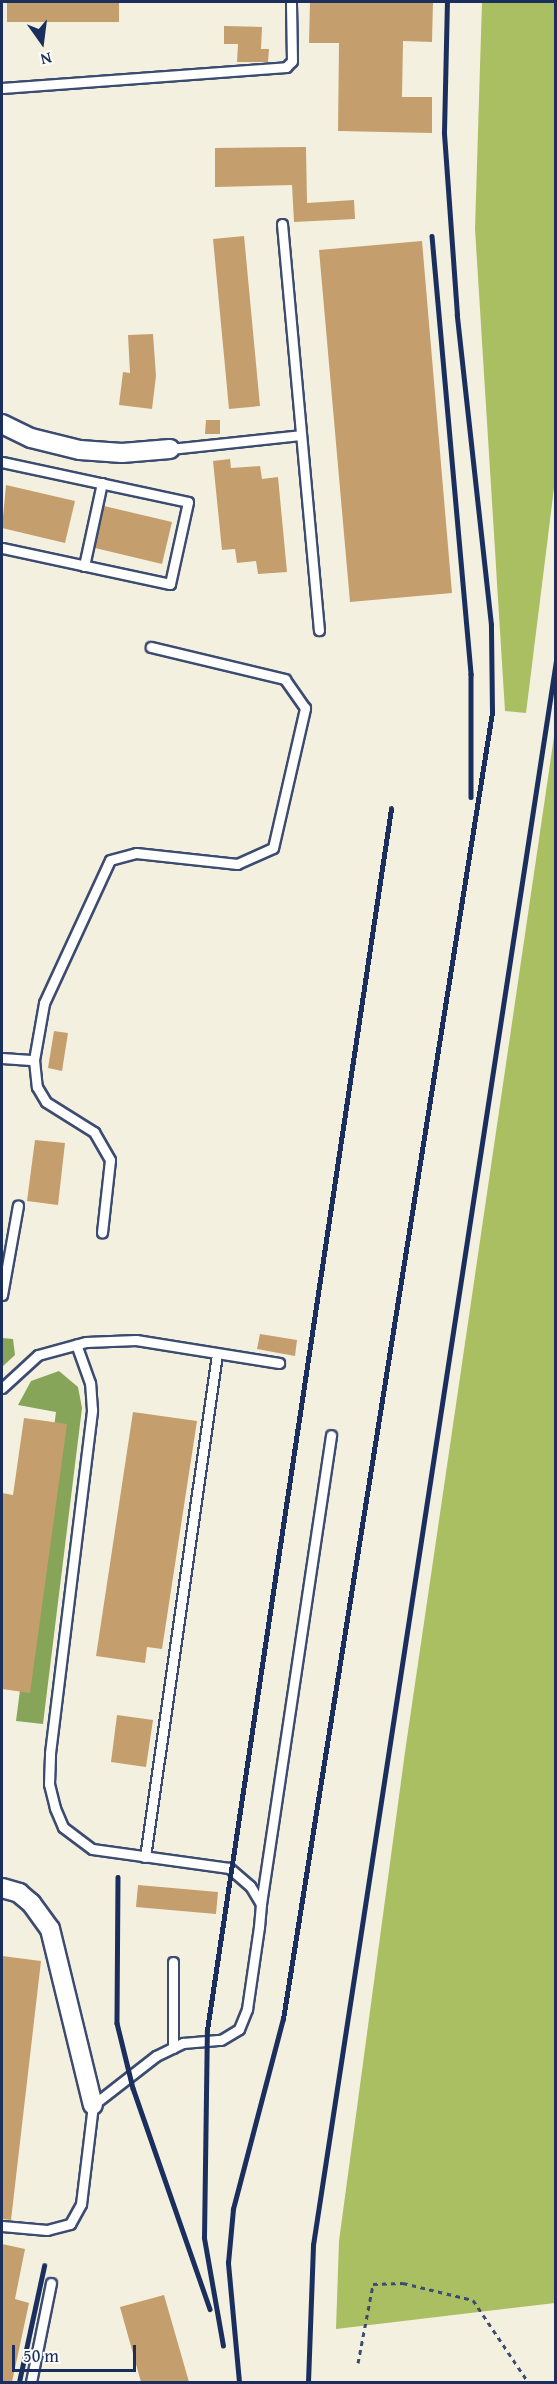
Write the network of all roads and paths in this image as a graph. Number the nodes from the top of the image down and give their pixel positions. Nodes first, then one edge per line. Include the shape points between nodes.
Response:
1 (291, 2) edge
2 (2, 88) edge
3 (282, 224) dead end
4 (2, 424) edge
5 (300, 435) junction
6 (170, 449) joint
7 (2, 462) edge
8 (102, 483) junction
9 (2, 548) edge
10 (84, 566) junction
11 (319, 630) dead end
12 (151, 647) dead end
13 (2, 1058) edge
14 (34, 1060) junction
15 (18, 1205) dead end
16 (102, 1233) dead end
17 (5, 1257) edge
18 (2, 1295) edge
19 (76, 1344) junction
20 (217, 1354) junction
21 (279, 1363) dead end
22 (2, 1388) edge
23 (331, 1435) dead end
24 (146, 1857) junction
25 (2, 1888) edge
26 (261, 1904) junction
27 (173, 1962) dead end
28 (173, 2048) junction
29 (93, 2105) junction
30 (2, 2226) edge
31 (51, 2283) dead end
32 (358, 2363) dead end
33 (31, 2382) edge
34 (528, 2382) edge

1 - 2 lane via 292,61 286,67
3 - 5 lane
4 - 6 street via 31,438 80,450 122,453
5 - 6 lane
5 - 11 lane
7 - 8 lane
8 - 10 lane
8 - 10 lane via 188,502 170,584
9 - 10 lane
12 - 14 lane via 285,679 305,708 273,848 237,864 136,853 110,860 44,1003
13 - 14 lane
14 - 16 lane via 37,1087 46,1102 94,1132 110,1160
15 - 17 lane
17 - 18 lane
19 - 20 lane via 136,1340
19 - 22 lane via 38,1355
19 - 24 lane via 90,1383 92,1410 49,1784 63,1827 74,1839 92,1849
20 - 21 lane
20 - 24 lane
23 - 26 lane
24 - 26 lane via 229,1868 250,1886
25 - 29 street via 19,1893 50,1929
26 - 28 lane via 247,2009 238,2029 221,2040 183,2043
27 - 28 lane
28 - 29 lane via 156,2056
29 - 30 lane via 81,2204 70,2224 47,2230
31 - 33 lane
32 - 34 path via 373,2284 403,2283 473,2300

